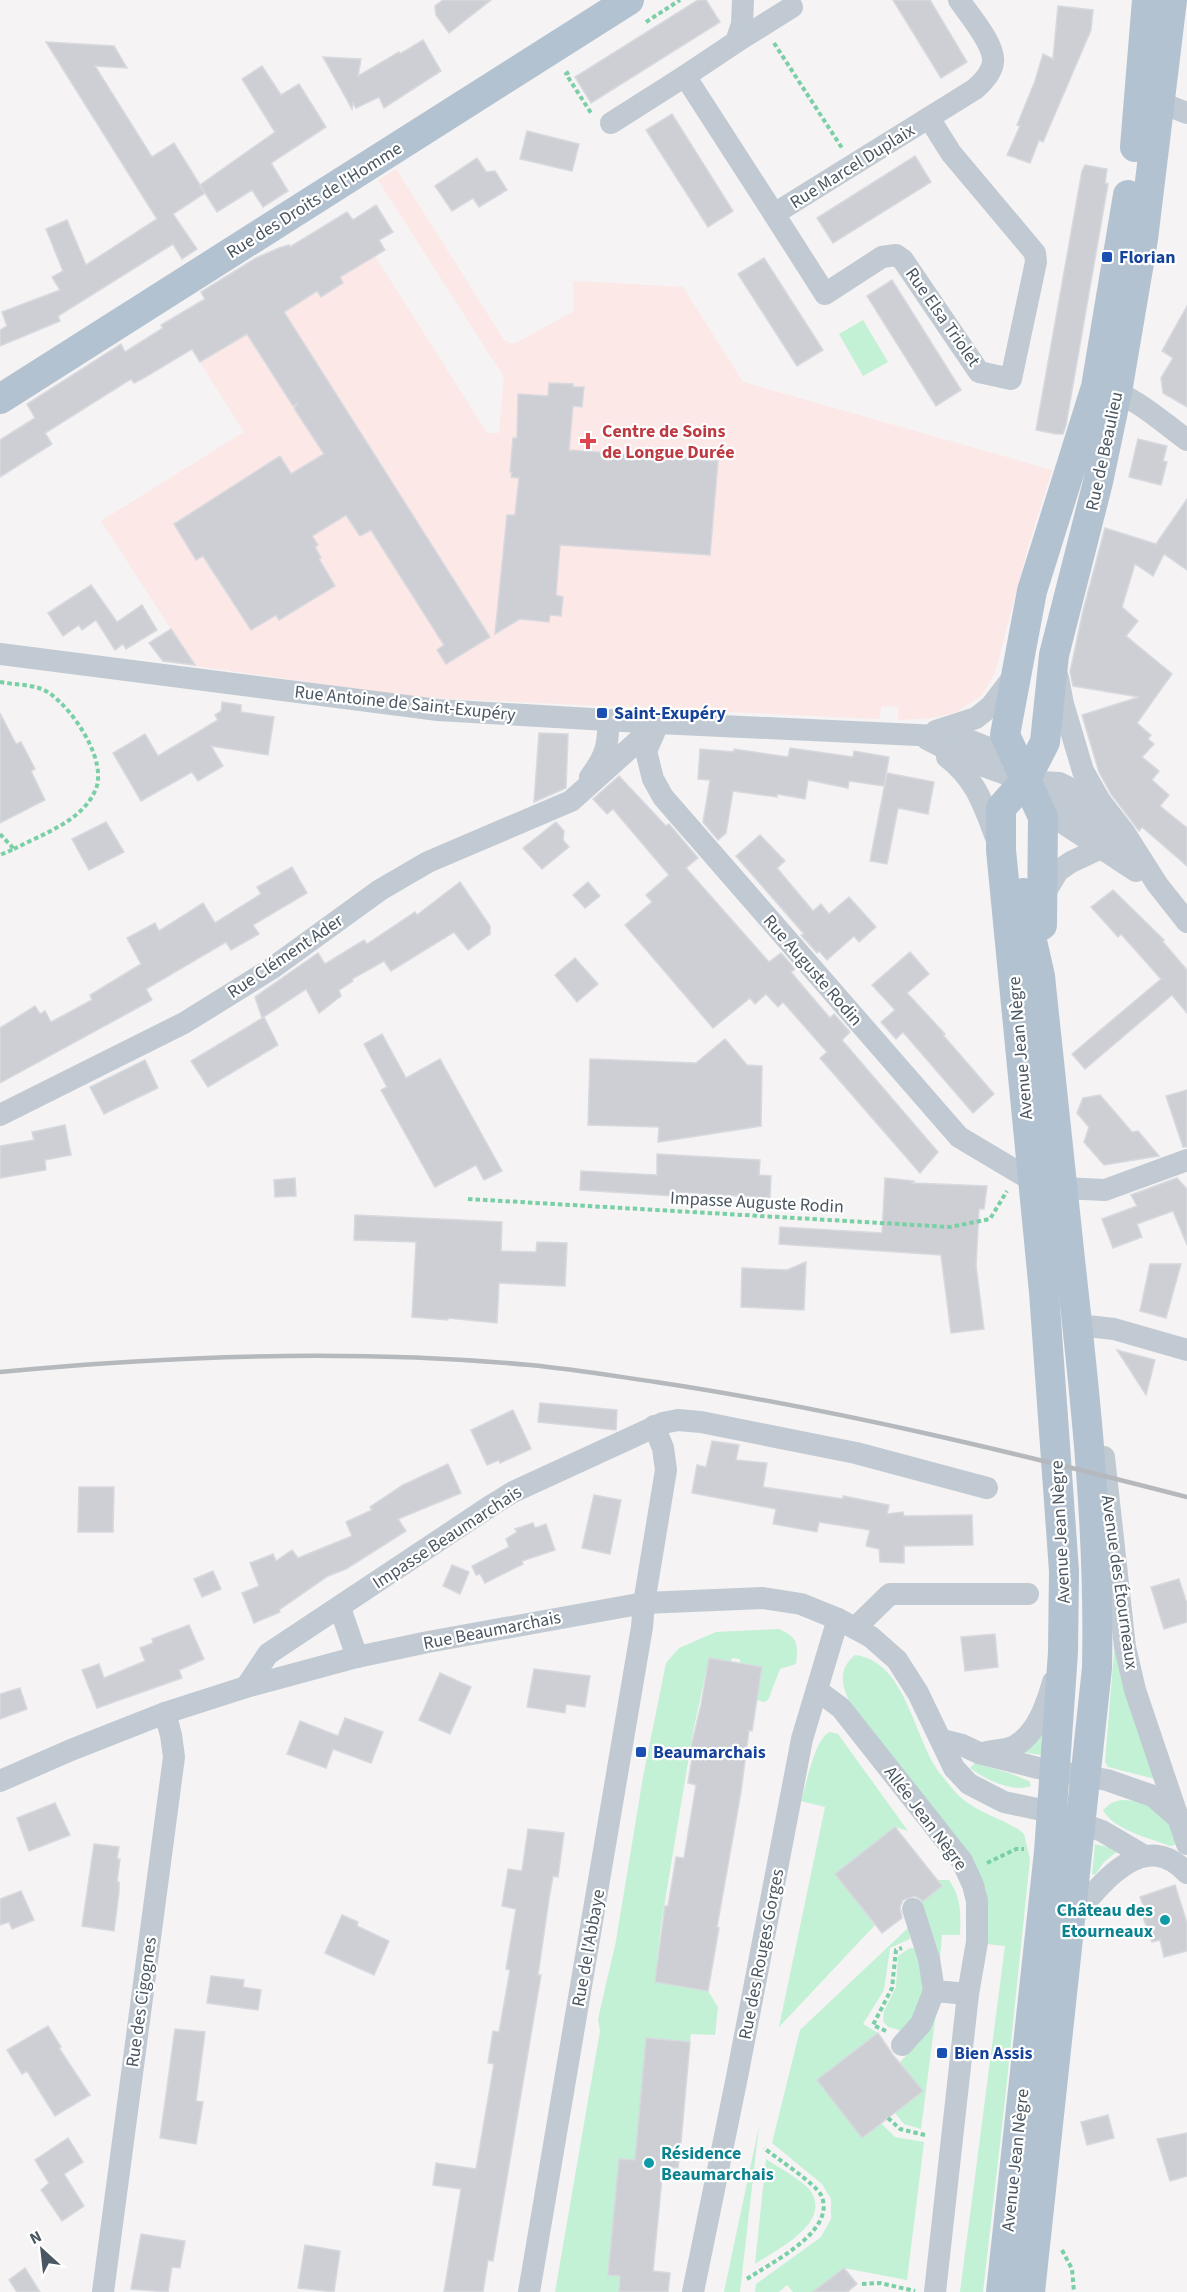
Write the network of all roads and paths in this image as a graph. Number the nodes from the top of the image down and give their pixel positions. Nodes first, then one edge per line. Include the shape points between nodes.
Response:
1 (680, 0) edge
2 (743, 0) edge
3 (751, 0) edge
4 (959, 0) edge
5 (1146, 0) edge
6 (1172, 0) edge
7 (797, 3) edge
8 (635, 12) edge
9 (763, 25) junction
10 (736, 42) junction
11 (576, 68) dead end
12 (686, 76) junction
13 (1162, 104) edge
14 (929, 118) junction
15 (611, 123) joint
16 (853, 164) junction
17 (774, 214) junction
18 (1101, 394) junction
19 (0, 399) edge
20 (1187, 440) edge
21 (0, 654) edge
22 (1054, 655) junction
23 (1018, 671) junction
24 (0, 682) edge
25 (608, 720) junction
26 (658, 723) junction
27 (920, 736) junction
28 (1025, 781) junction
29 (571, 801) junction
30 (1124, 832) junction
31 (0, 834) edge
32 (1101, 848) junction
33 (14, 849) junction
34 (1001, 850) junction
35 (0, 855) edge
36 (1142, 861) junction
37 (1157, 884) junction
38 (1043, 896) junction
39 (1187, 922) edge
40 (1040, 976) junction
41 (0, 1115) edge
42 (1187, 1160) edge
43 (1026, 1177) junction
44 (1062, 1188) junction
45 (468, 1199) dead end
46 (1077, 1325) junction
47 (1187, 1350) edge
48 (1084, 1387) junction
49 (654, 1426) junction
50 (987, 1488) dead end
51 (1028, 1594) dead end
52 (644, 1603) junction
53 (340, 1608) junction
54 (846, 1624) junction
55 (1063, 1652) junction
56 (357, 1657) junction
57 (246, 1687) junction
58 (817, 1690) junction
59 (165, 1713) junction
60 (942, 1740) junction
61 (979, 1753) junction
62 (1055, 1770) junction
63 (1084, 1776) junction
64 (0, 1781) edge
65 (1051, 1812) junction
66 (1179, 1819) junction
67 (1081, 1823) junction
68 (1187, 1844) edge
69 (1028, 1849) dead end
70 (1143, 1855) junction
71 (981, 1866) dead end
72 (1187, 1873) edge
73 (913, 1909) dead end
74 (1070, 1921) junction
75 (922, 1940) junction
76 (934, 1991) junction
77 (968, 1994) junction
78 (905, 2042) joint
79 (888, 2118) dead end
80 (925, 2135) dead end
81 (764, 2148) dead end
82 (1057, 2241) dead end
83 (747, 2278) dead end
84 (862, 2284) dead end
85 (103, 2292) edge
86 (529, 2292) edge
87 (693, 2292) edge
88 (921, 2292) edge
89 (935, 2292) edge
90 (1001, 2292) edge
91 (1030, 2292) edge
92 (1074, 2292) edge

1 - 8 path
2 - 10 street
3 - 7 street via 776,9
4 - 14 street, Rue Marcel Duplaix via 991,47 993,62 987,78 975,89
5 - 13 main road, Rue de Beaulieu
6 - 13 main road, Rue de Beaulieu
7 - 9 street
8 - 19 main road, Rue des Droits de l'Homme
9 - 10 street
9 - 16 path
10 - 12 street
11 - 15 path via 566,74 601,129
12 - 15 street
12 - 17 street, Rue Marcel Duplaix
13 - 18 main road, Rue de Beaulieu via 1143,239
14 - 16 street, Rue Marcel Duplaix
14 - 17 street, Rue Elsa Triolet via 951,153 1035,253 1011,379 979,372 896,255 882,257 825,294
16 - 17 street, Rue Marcel Duplaix
18 - 20 street
18 - 22 main road, Rue de Beaulieu via 1098,482
18 - 23 main road, Rue de Beaulieu via 1032,591
18 - 28 main road via 1033,687
21 - 25 street, Rue Antoine de Saint-Exupéry via 438,710
22 - 28 main road, Rue de Beaulieu via 1046,742
22 - 30 street via 1063,704 1083,771
23 - 27 street, Rue de Beaulieu via 991,706 976,718
23 - 28 main road, Rue de Beaulieu via 1005,735
24 - 33 path via 50,693 73,714 98,764 96,790 79,812
25 - 26 street, Rue Antoine de Saint-Exupéry
25 - 29 street, Rue Clément Ader via 604,758
26 - 27 street, Rue Antoine de Saint-Exupéry
26 - 29 street, Rue Clément Ader
26 - 43 street, Rue Auguste Rodin via 646,751 663,798 959,1137
27 - 28 street, Rue Antoine de Saint-Exupéry via 961,737 986,747
27 - 34 street via 964,770 978,793
28 - 30 street via 1059,783 1076,791
28 - 32 street via 1060,821
28 - 34 main road, Avenue Jean Nègre via 1001,808
28 - 36 street via 1098,823
28 - 38 main road, Avenue Jean Nègre via 1042,816
28 - 40 main road, Avenue Jean Nègre via 1016,821 1027,919
29 - 41 street, Rue Clément Ader via 428,862 380,890 271,969 184,1023
30 - 36 street
31 - 33 path
32 - 37 street
32 - 38 street via 1058,872
33 - 35 path
34 - 43 main road, Avenue Jean Nègre
36 - 37 street
37 - 39 street
38 - 40 main road, Avenue Jean Nègre
40 - 44 main road, Avenue Jean Nègre
42 - 44 street via 1105,1190
43 - 45 path, Impasse Auguste Rodin via 990,1219 950,1227
43 - 55 main road, Avenue Jean Nègre via 1060,1495
44 - 46 main road, Avenue Jean Nègre
46 - 47 street via 1114,1329
46 - 48 main road, Avenue Jean Nègre
48 - 63 main road, Avenue Jean Nègre via 1098,1599 1097,1668
48 - 66 street, Avenue des Étourneaux via 1102,1445 1125,1647 1135,1690
49 - 50 street, Impasse Beaumarchais via 678,1420 700,1422 856,1453
49 - 52 street via 666,1470
49 - 53 street, Impasse Beaumarchais via 513,1492
51 - 54 street via 890,1594
52 - 54 street, Rue Beaumarchais via 763,1598 801,1604
52 - 56 street, Rue Beaumarchais
52 - 86 street, Rue de l'Abbaye
53 - 56 street
53 - 57 street, Impasse Beaumarchais via 268,1654
54 - 58 street, Rue des Rouges Gorges
54 - 60 street, Rue Beaumarchais via 871,1637 897,1660
55 - 61 street via 1044,1710 1028,1735 1013,1747
55 - 62 main road, Avenue Jean Nègre
56 - 57 street, Rue Beaumarchais
57 - 59 street, Rue Beaumarchais
58 - 77 street, Allée Jean Nègre via 841,1708 962,1861 977,1901 977,1942
58 - 87 street, Rue des Rouges Gorges via 802,1739
59 - 64 street, Rue Beaumarchais
59 - 85 street, Rue des Cigognes via 174,1757
60 - 61 street
60 - 65 street, Rue Beaumarchais via 954,1768 969,1784 1004,1802
61 - 62 street
62 - 63 street
62 - 65 main road, Avenue Jean Nègre
63 - 66 street via 1153,1796
63 - 67 main road, Avenue Jean Nègre
65 - 67 street, Rue Beaumarchais
65 - 90 main road, Avenue Jean Nègre
66 - 68 street, Avenue des Étourneaux
67 - 70 street, Rue Beaumarchais
67 - 74 main road, Avenue Jean Nègre
69 - 71 path via 1016,1849
70 - 72 street, Rue Beaumarchais via 1165,1858
70 - 74 street via 1115,1871
73 - 75 street
74 - 91 main road, Avenue Jean Nègre
75 - 76 street
75 - 78 path via 896,1950 892,1988 873,2025
76 - 77 street
76 - 78 street via 921,2024
77 - 89 street, Allée Jean Nègre
79 - 80 path via 900,2129
81 - 83 path via 812,2185 821,2196 823,2209 821,2221 810,2236
82 - 92 path via 1072,2269
84 - 88 path via 880,2283

